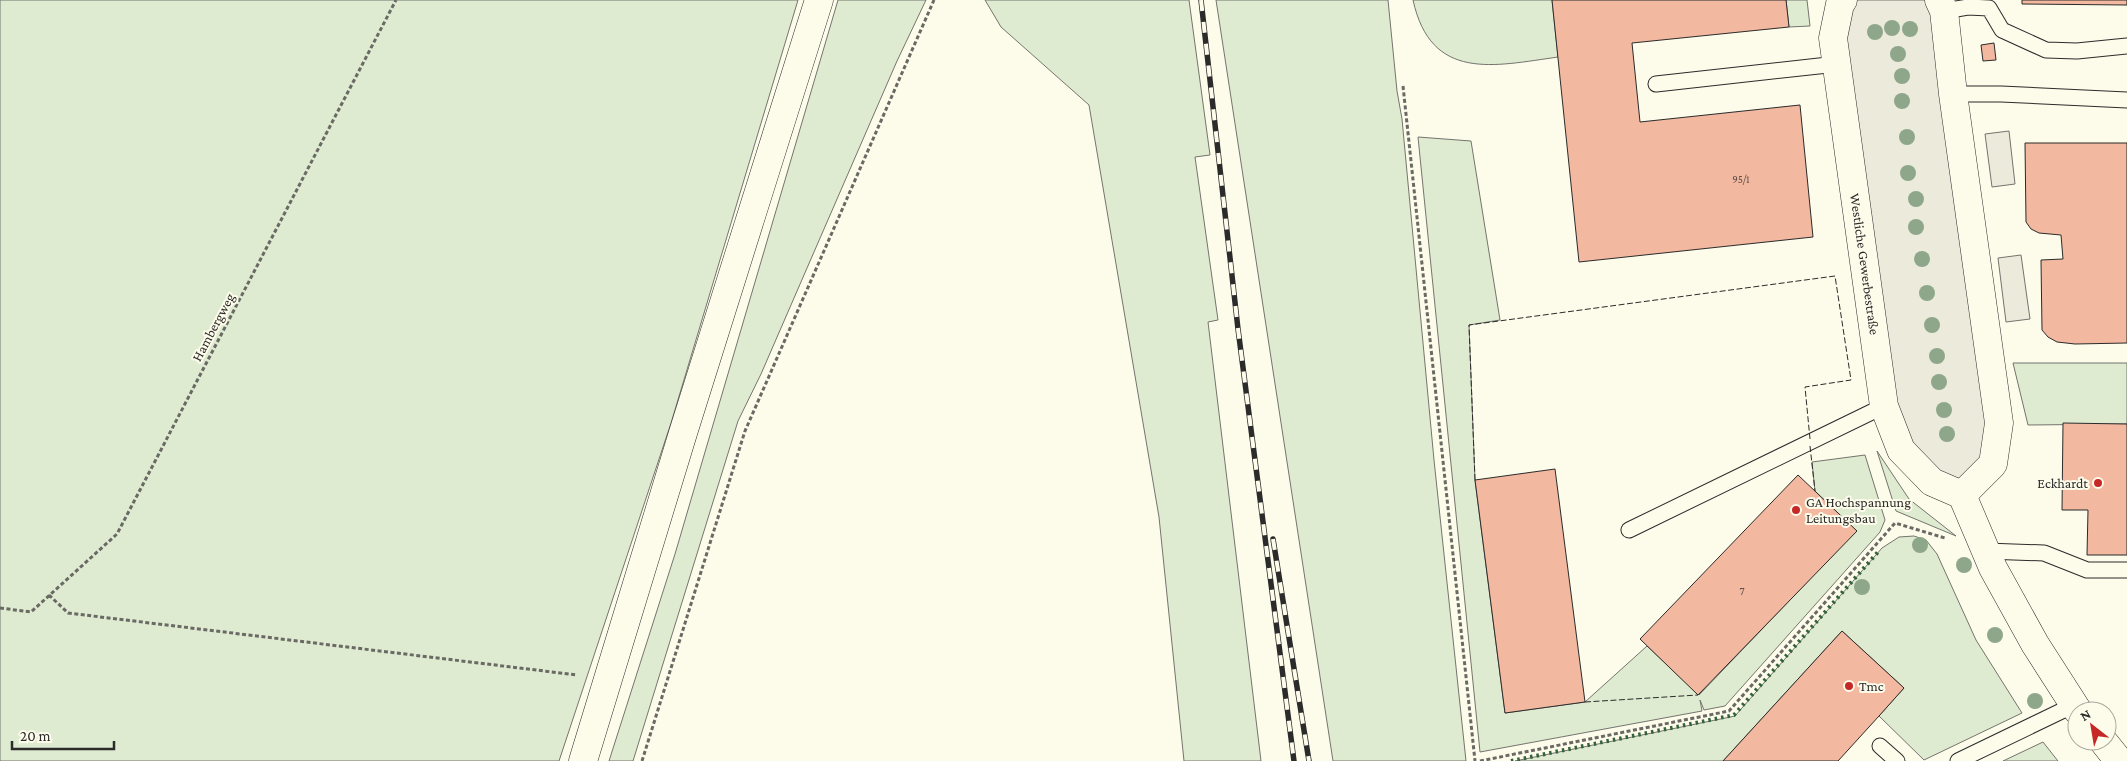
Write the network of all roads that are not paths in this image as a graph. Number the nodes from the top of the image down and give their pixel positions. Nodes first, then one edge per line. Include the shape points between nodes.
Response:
1 (819, 0) edge
2 (1843, 0) edge
3 (1942, 6) edge
4 (2127, 46) edge
5 (1837, 64) junction
6 (1656, 84) dead end
7 (1953, 94) junction
8 (2127, 100) edge
9 (1884, 406) junction
10 (1962, 495) junction
11 (1629, 530) dead end
12 (1986, 552) junction
13 (2127, 570) edge
14 (2072, 701) edge
15 (2067, 712) edge
16 (1880, 746) dead end
17 (2111, 751) edge
18 (583, 761) edge
19 (1897, 761) edge
20 (1958, 761) edge
21 (2119, 761) edge

1 - 18 street
2 - 5 street, Westliche Gewerbestraße via 1833,38
3 - 4 lane via 1989,8 2002,30 2046,50 2077,51
3 - 7 street
5 - 6 lane
5 - 9 street, Westliche Gewerbestraße
7 - 8 lane
7 - 10 street via 1999,423 1993,464
9 - 10 street, Westliche Gewerbestraße via 1901,450 1932,482
9 - 11 lane
10 - 12 street
12 - 13 lane via 2044,553 2088,570
12 - 14 street via 2035,644
15 - 20 lane
16 - 19 lane
17 - 21 street

